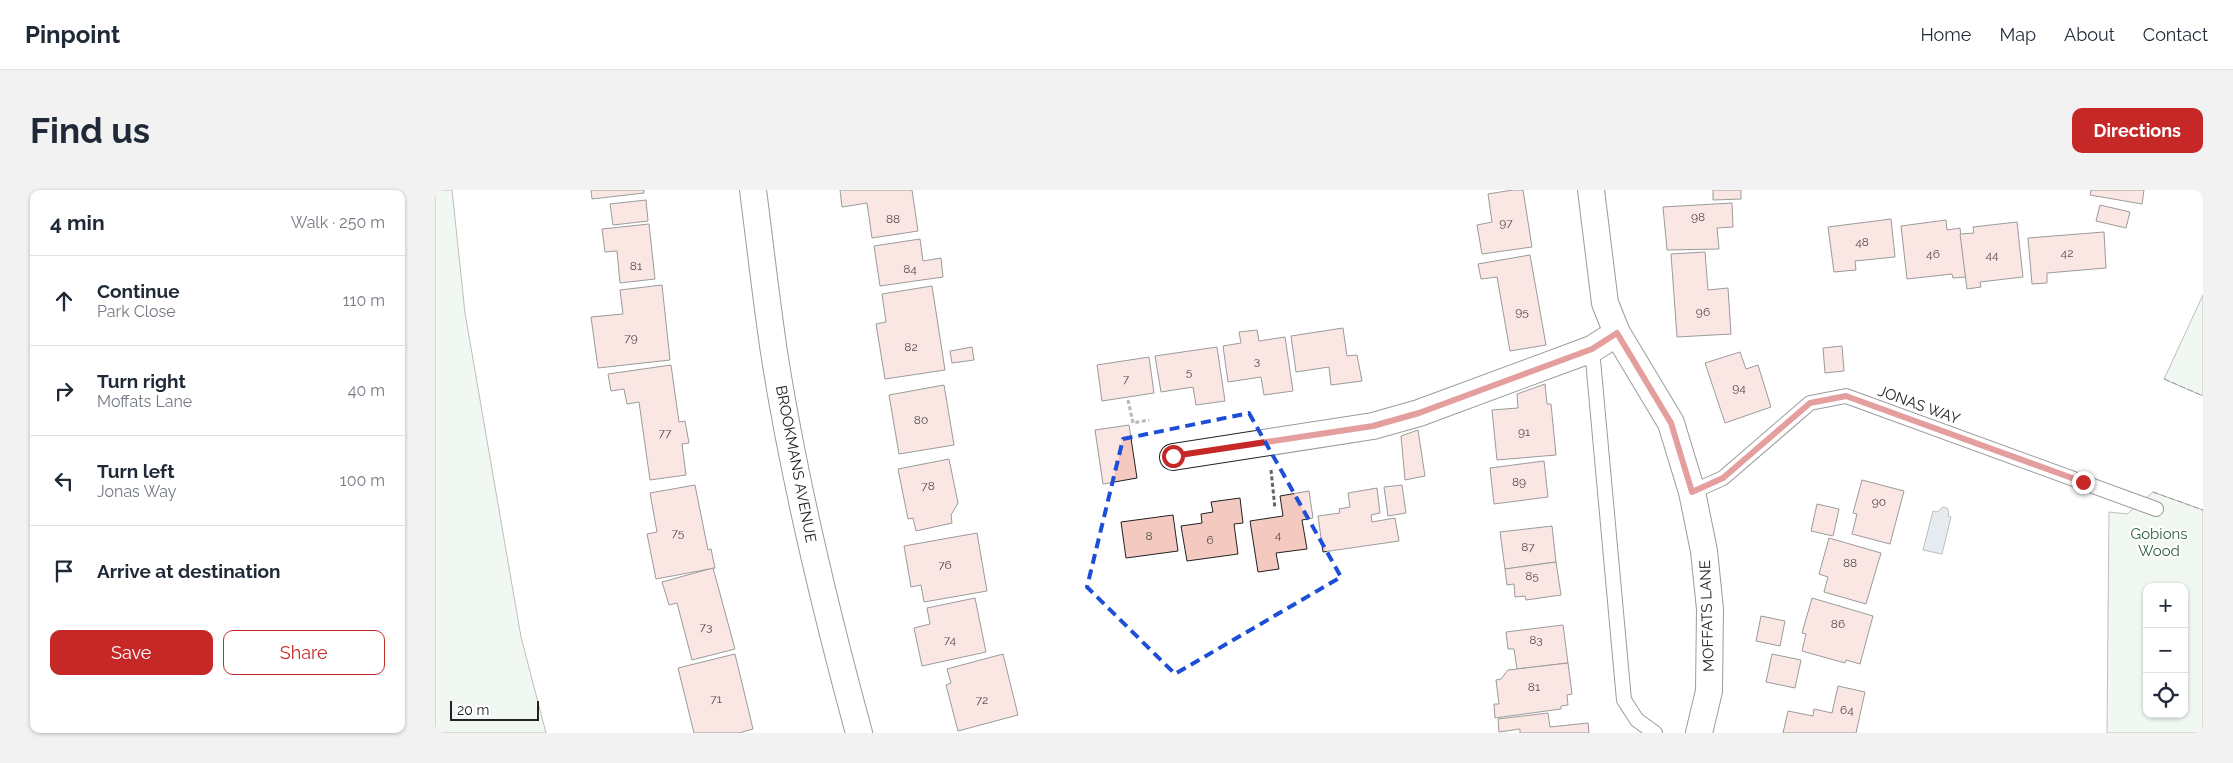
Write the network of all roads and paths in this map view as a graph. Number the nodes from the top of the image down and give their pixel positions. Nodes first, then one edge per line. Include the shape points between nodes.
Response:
1 (753, 190) edge
2 (1591, 190) edge
3 (1617, 333) junction
4 (1592, 349) junction
5 (1128, 400) dead end
6 (1149, 420) dead end
7 (1173, 456) dead end
8 (1270, 464) dead end
9 (1692, 492) junction
10 (1275, 509) dead end
11 (2156, 509) dead end
12 (859, 733) edge
13 (1655, 733) edge
14 (1699, 733) edge

1 - 12 street, BROOKMANS AVENUE via 774,352 803,506
2 - 3 street, MOFFATS LANE via 1605,304
3 - 4 street
3 - 9 street, MOFFATS LANE via 1671,423
4 - 7 street via 1419,413 1373,426
4 - 13 lane via 1624,700 1637,720
5 - 6 path via 1133,423
8 - 10 path
9 - 11 lane, JONAS WAY via 1723,478 1810,403 1846,396
9 - 14 street, MOFFATS LANE via 1704,551 1710,609 1709,691

